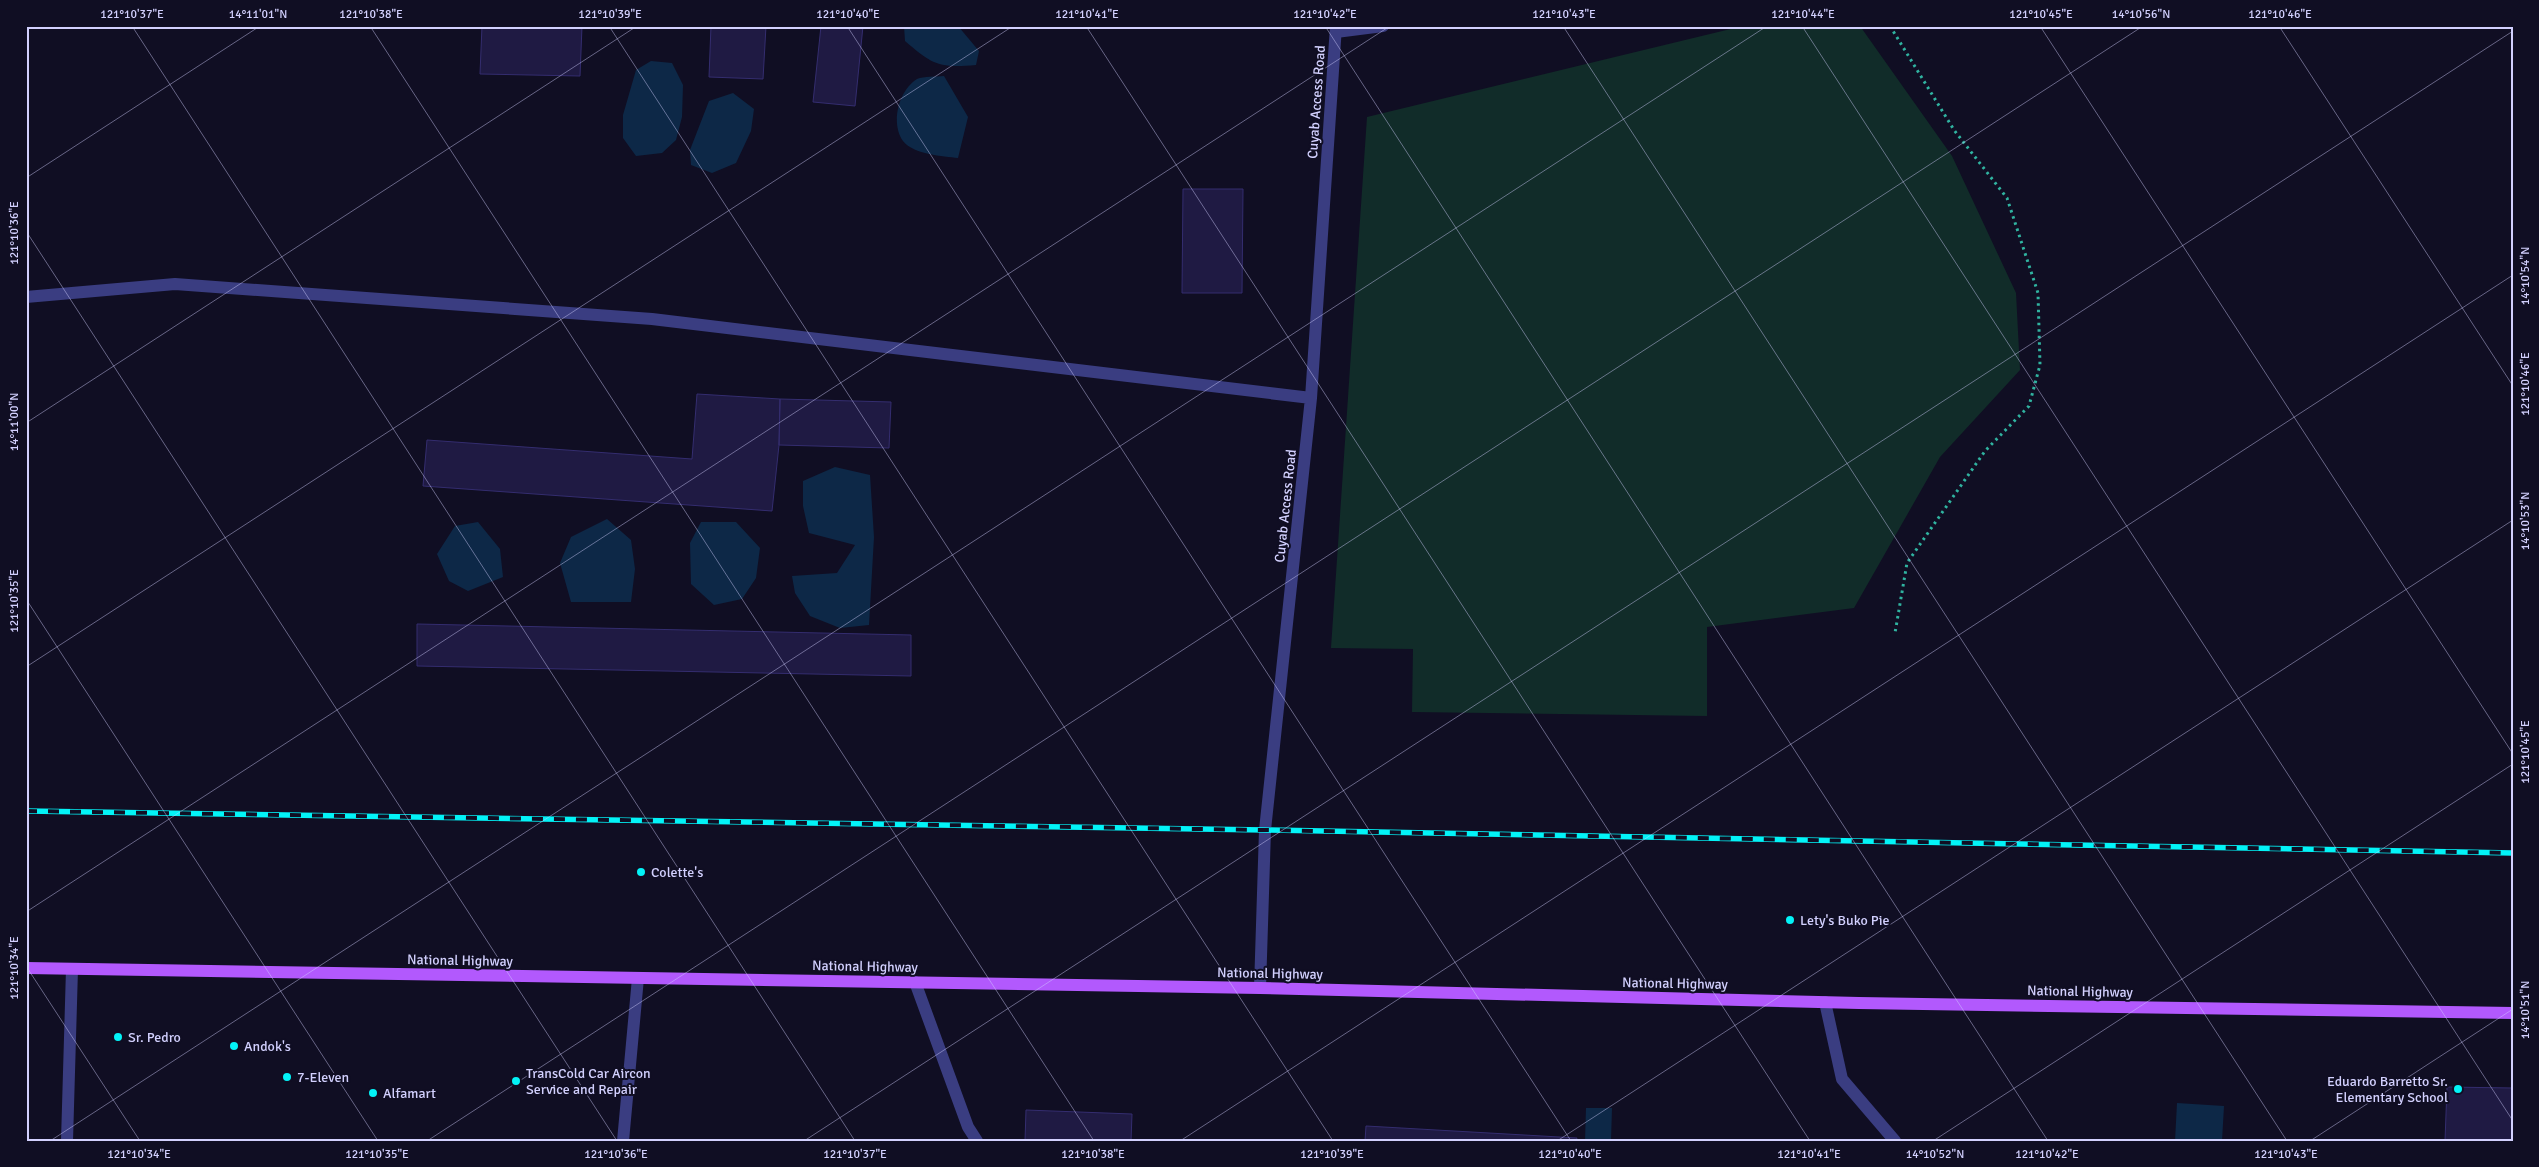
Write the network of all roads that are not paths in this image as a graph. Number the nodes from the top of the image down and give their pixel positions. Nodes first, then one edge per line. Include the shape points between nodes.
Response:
1 (1383, 26) edge
2 (1336, 29) edge
3 (26, 297) edge
4 (1311, 398) junction
5 (26, 968) edge
6 (72, 969) junction
7 (638, 978) junction
8 (915, 982) junction
9 (1260, 988) junction
10 (1825, 1002) junction
11 (2513, 1012) edge
12 (67, 1141) edge
13 (622, 1141) edge
14 (976, 1141) edge
15 (1895, 1141) edge

1 - 2 street
2 - 4 street, Cuyab Access Road
3 - 4 street via 175,284 652,319
4 - 9 street, Cuyab Access Road via 1265,830
5 - 6 main road, National Highway
6 - 7 main road, National Highway
6 - 12 street
7 - 8 main road, National Highway
7 - 13 street
8 - 9 main road, National Highway
8 - 14 street
9 - 10 main road, National Highway
10 - 11 main road, National Highway
10 - 15 street via 1842,1079

